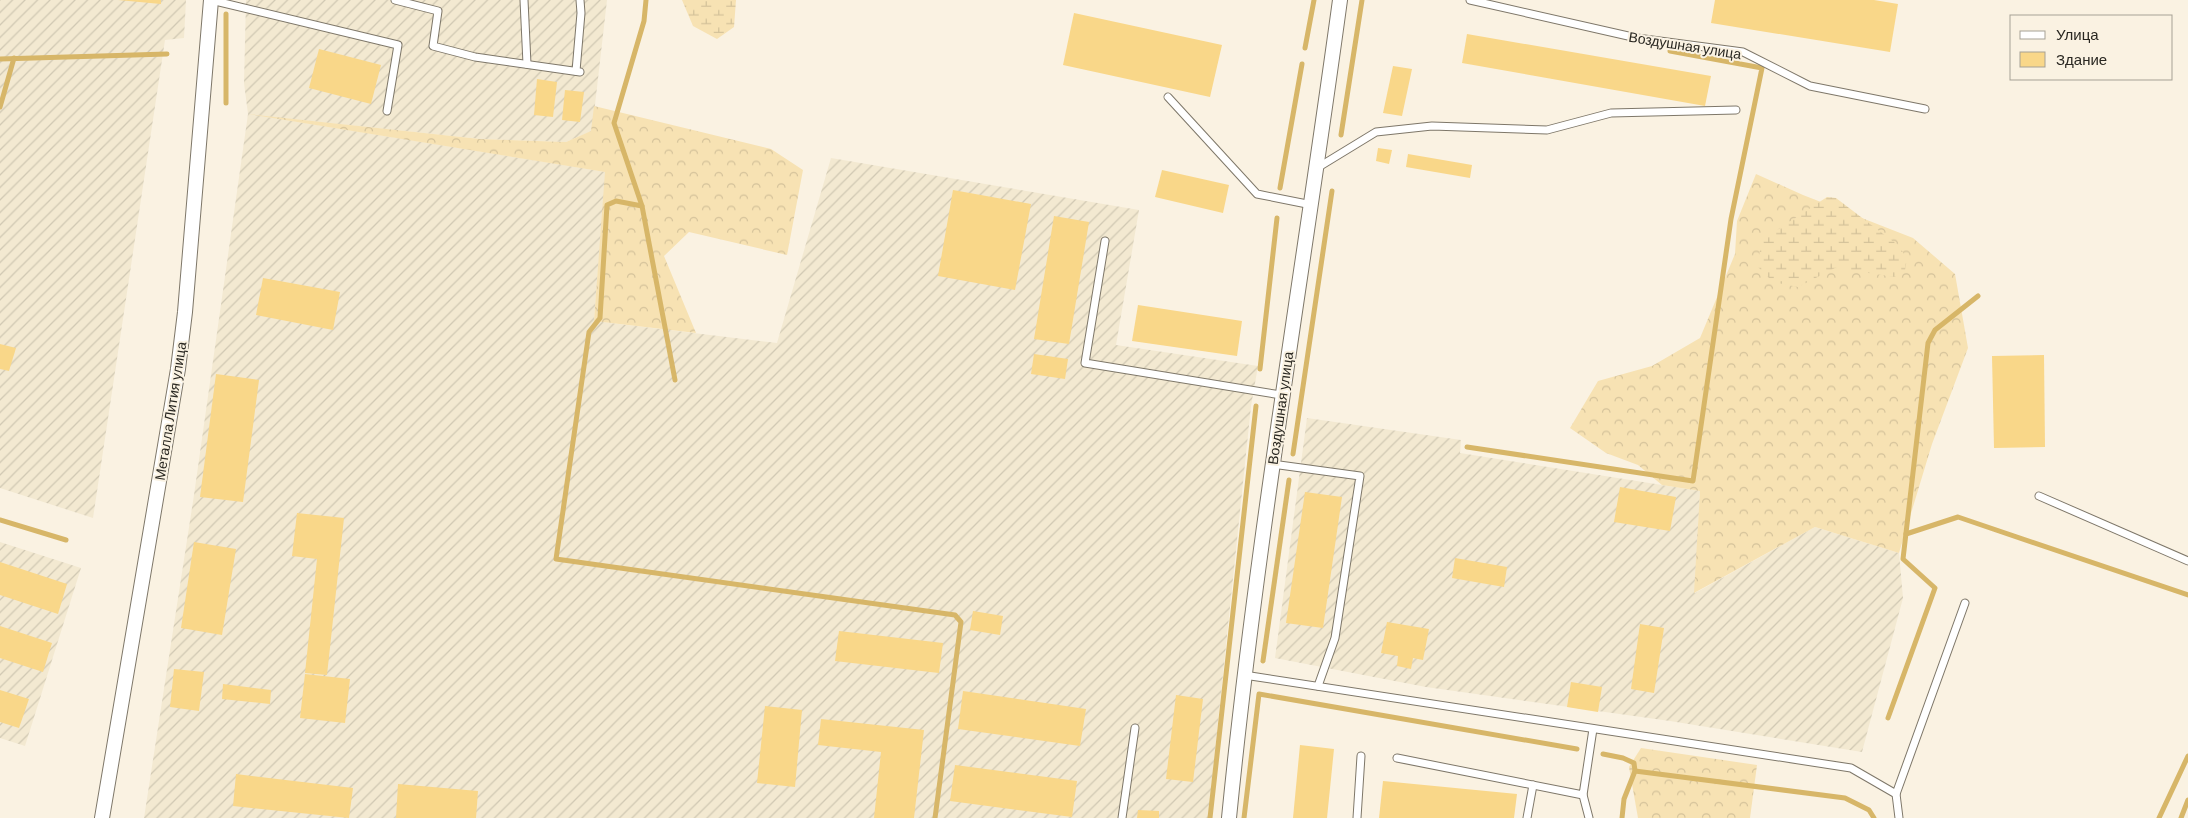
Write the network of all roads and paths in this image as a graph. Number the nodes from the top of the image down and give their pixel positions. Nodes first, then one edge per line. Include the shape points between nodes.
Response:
1 (211, 0) edge
2 (395, 0) edge
3 (524, 0) edge
4 (580, 0) edge
5 (1340, 0) edge
6 (1470, 0) edge
7 (412, 2) edge
8 (527, 64) junction
9 (1168, 97) dead end
10 (1925, 109) dead end
11 (1736, 110) dead end
12 (387, 111) dead end
13 (1317, 168) junction
14 (1312, 205) junction
15 (1105, 241) dead end
16 (1281, 395) junction
17 (1272, 464) junction
18 (2039, 496) dead end
19 (2188, 561) edge
20 (1965, 603) dead end
21 (1243, 675) junction
22 (1318, 686) junction
23 (1135, 728) dead end
24 (1593, 729) junction
25 (1361, 756) dead end
26 (1397, 758) dead end
27 (1533, 785) junction
28 (1896, 794) junction
29 (1583, 796) junction
30 (102, 818) edge
31 (1122, 818) edge
32 (1229, 818) edge
33 (1357, 818) edge
34 (1527, 818) edge
35 (1589, 818) edge
36 (1899, 818) edge

1 - 12 lane via 398,44
1 - 30 street, Металла Лития улица via 179,360
2 - 7 lane
3 - 8 lane
4 - 8 lane via 578,71
5 - 13 street, Воздушная улица
6 - 10 lane, Воздушная улица via 1637,38 1743,52 1810,86
7 - 8 lane via 438,11 433,46 475,57
9 - 14 lane via 1257,194
11 - 13 lane via 1611,112 1547,130 1432,126 1376,132
13 - 14 street, Воздушная улица
14 - 16 street, Воздушная улица
15 - 16 lane via 1085,363
16 - 17 street, Воздушная улица
17 - 21 street, Воздушная улица
17 - 22 lane via 1360,476 1335,638
18 - 19 lane
20 - 28 lane
21 - 22 lane
21 - 32 street, Воздушная улица
22 - 24 lane
23 - 31 lane
24 - 28 lane via 1851,768
24 - 29 lane
25 - 33 lane
26 - 27 lane
27 - 29 lane
27 - 34 lane
28 - 36 lane
29 - 35 lane

